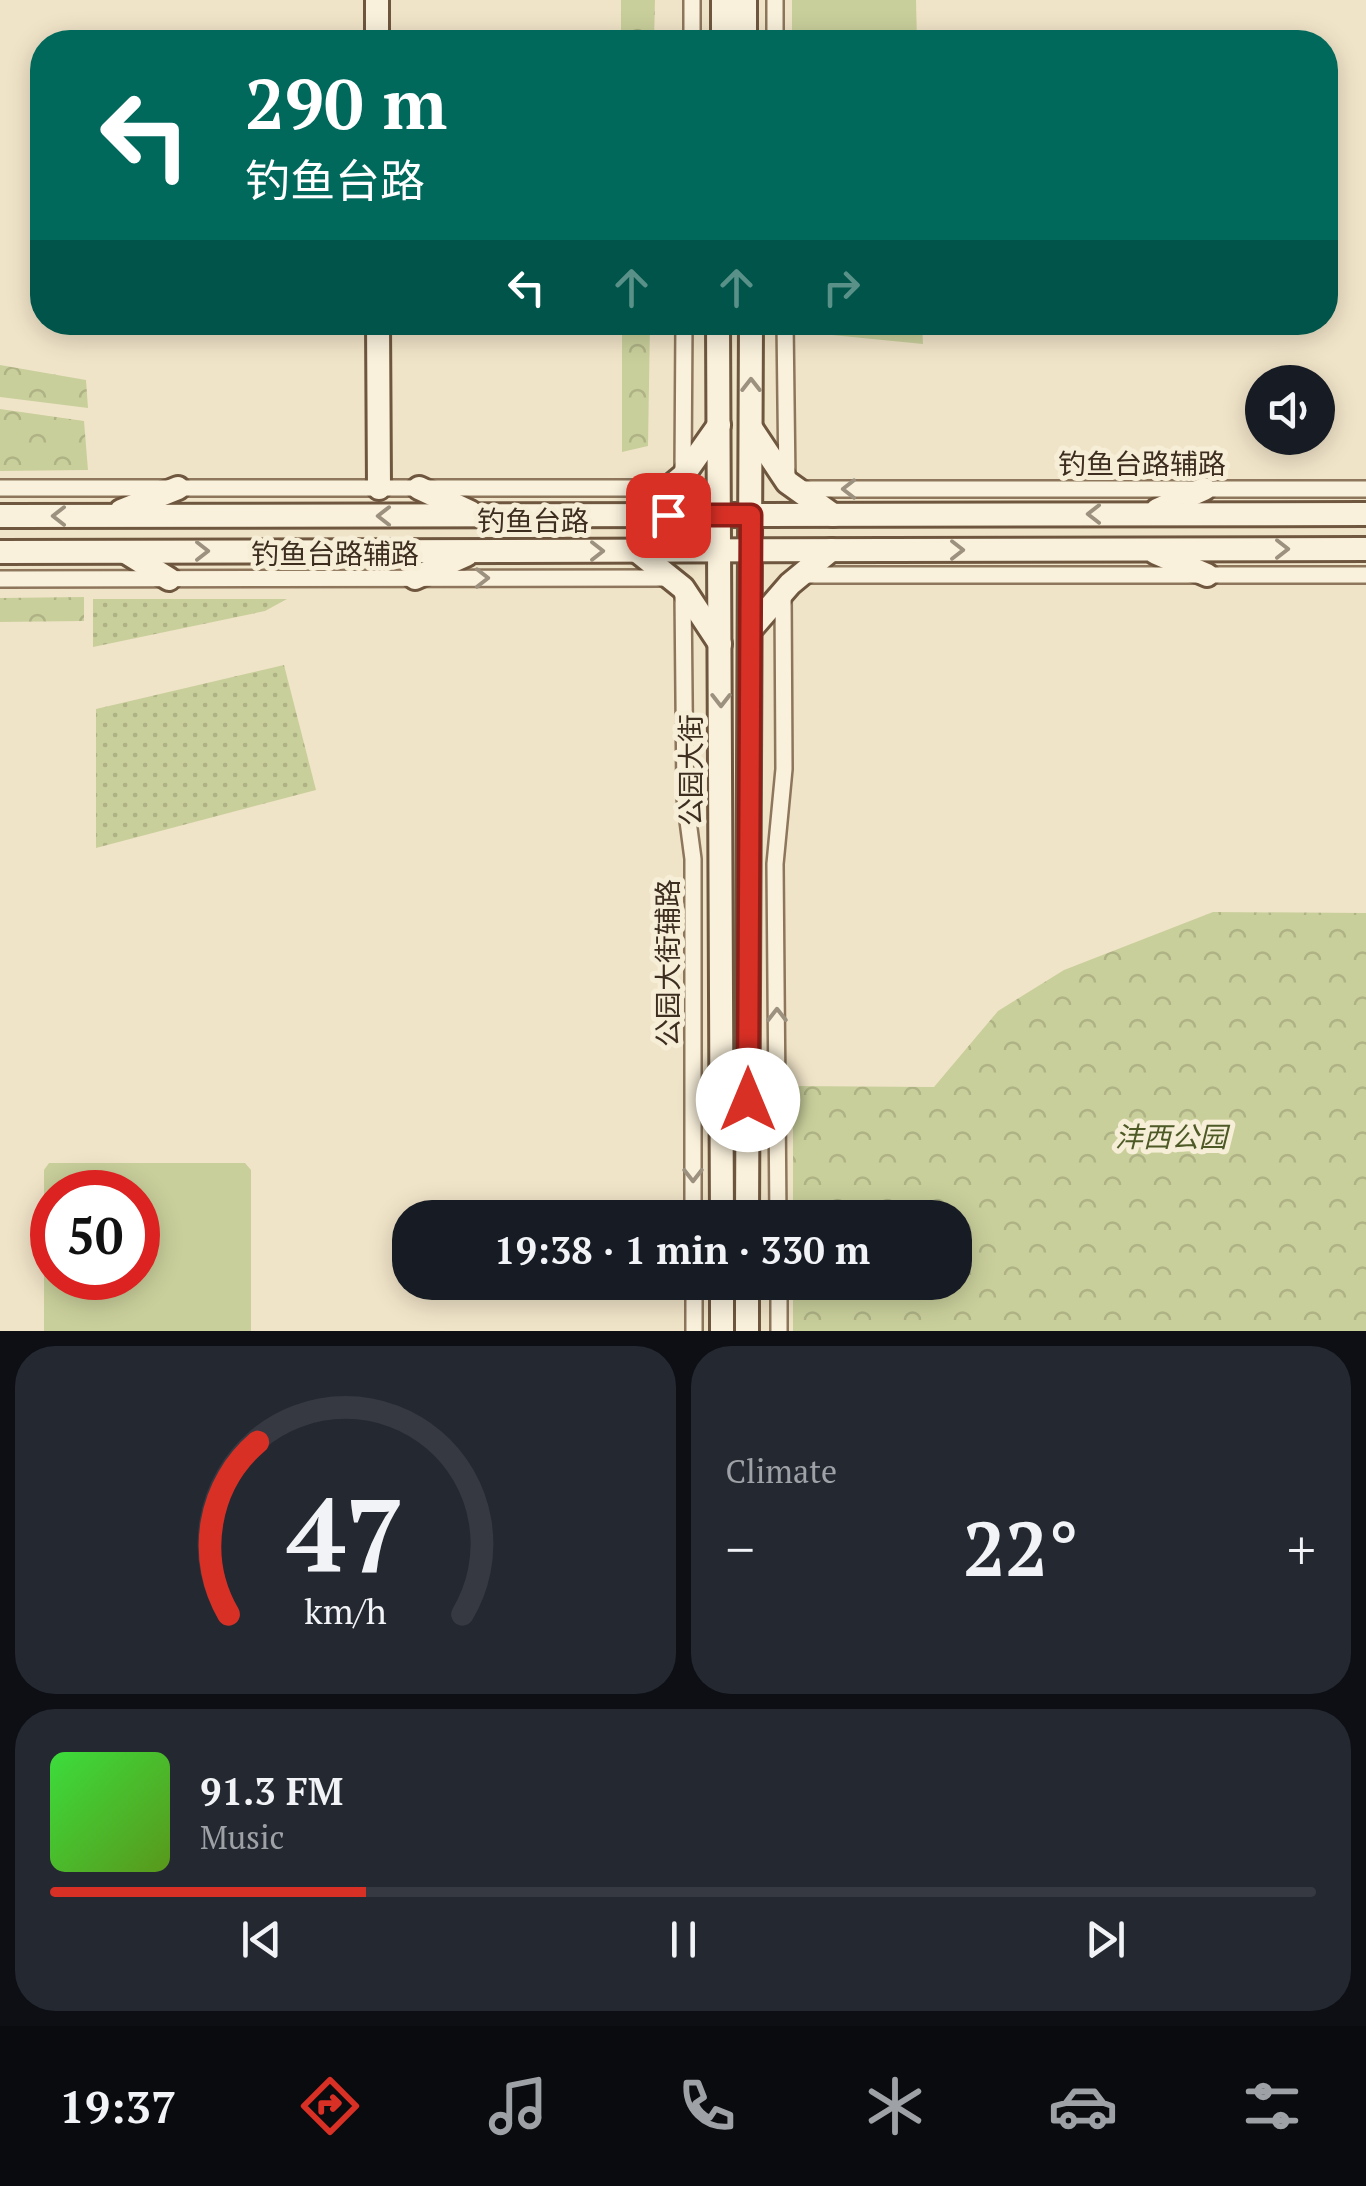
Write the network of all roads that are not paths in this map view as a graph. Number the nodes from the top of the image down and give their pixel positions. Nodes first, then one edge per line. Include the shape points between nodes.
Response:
1 (377, 0) edge
2 (692, 0) edge
3 (723, 0) edge
4 (745, 0) edge
5 (775, 0) edge
6 (378, 30) edge
7 (692, 30) edge
8 (723, 30) edge
9 (745, 30) edge
10 (776, 30) edge
11 (378, 335) edge
12 (683, 335) edge
13 (718, 335) edge
14 (751, 335) edge
15 (786, 335) edge
16 (719, 425) junction
17 (751, 428) junction
18 (677, 482) junction
19 (792, 485) junction
20 (0, 488) edge
21 (178, 488) junction
22 (379, 488) junction
23 (419, 488) junction
24 (1366, 488) edge
25 (1204, 489) junction
26 (906, 514) junction
27 (1148, 514) junction
28 (1366, 514) edge
29 (636, 515) junction
30 (719, 515) junction
31 (751, 515) junction
32 (834, 515) junction
33 (0, 516) edge
34 (107, 516) junction
35 (478, 516) junction
36 (552, 516) junction
37 (1366, 549) edge
38 (721, 550) junction
39 (750, 550) junction
40 (831, 550) junction
41 (906, 550) junction
42 (1148, 550) junction
43 (476, 551) junction
44 (552, 551) junction
45 (637, 551) junction
46 (0, 552) edge
47 (124, 552) junction
48 (801, 575) junction
49 (1208, 575) junction
50 (1366, 575) edge
51 (415, 578) junction
52 (0, 579) edge
53 (169, 579) junction
54 (677, 583) junction
55 (783, 592) junction
56 (750, 630) junction
57 (721, 644) junction
58 (694, 1200) edge
59 (722, 1200) edge
60 (747, 1200) edge
61 (778, 1200) edge
62 (694, 1300) edge
63 (722, 1300) edge
64 (747, 1300) edge
65 (779, 1300) edge
66 (694, 1331) edge
67 (722, 1331) edge
68 (747, 1331) edge
69 (779, 1331) edge

1 - 6 main road
2 - 7 street
3 - 8 main road
4 - 9 main road
5 - 10 street
11 - 22 main road
12 - 18 street
13 - 16 main road, 公园大街
17 -> 14 main road, 公园大街
15 - 19 street
16 - 18 main road
16 - 30 main road, 公园大街
17 - 19 main road
17 - 31 main road, 公园大街
18 - 23 street
18 - 29 main road
25 -> 19 street, 钓鱼台路辅路
19 - 32 main road
20 - 21 street
21 - 22 street
21 - 34 main road
22 - 23 street
23 - 35 main road
24 - 25 street, 钓鱼台路辅路
25 - 27 main road
27 -> 26 main road, 钓鱼台路
26 - 32 main road, 钓鱼台路
26 - 41 main road
27 - 28 main road, 钓鱼台路
29 - 30 main road, 钓鱼台路
29 - 36 main road, 钓鱼台路
30 - 31 main road, 钓鱼台路
30 - 38 main road, 公园大街
31 - 32 main road, 钓鱼台路
31 - 39 main road, 公园大街
34 -> 33 main road, 钓鱼台路
35 -> 34 main road, 钓鱼台路
35 - 36 main road, 钓鱼台路
36 - 44 main road
42 -> 37 main road, 钓鱼台路
38 - 39 main road, 钓鱼台路
38 - 45 main road, 钓鱼台路
38 - 57 main road, 公园大街
39 - 40 main road, 钓鱼台路
39 - 56 main road, 公园大街
40 - 41 main road, 钓鱼台路
40 - 48 main road
41 -> 42 main road, 钓鱼台路
42 - 49 main road
43 - 44 main road, 钓鱼台路
47 -> 43 main road, 钓鱼台路
43 - 51 main road
44 -> 45 main road, 钓鱼台路
45 - 54 main road
46 - 47 main road, 钓鱼台路
47 - 53 main road
48 - 49 street
48 - 55 main road
49 - 50 street
51 - 53 street, 钓鱼台路辅路
51 -> 54 street, 钓鱼台路辅路
52 - 53 street, 钓鱼台路辅路
54 - 57 main road
54 -> 58 street, 公园大街辅路 via 693,859
55 - 56 main road
61 -> 55 street
56 - 60 main road, 公园大街
57 -> 59 main road, 公园大街
62 - 66 street
63 - 67 main road
64 - 68 main road
65 - 69 street

